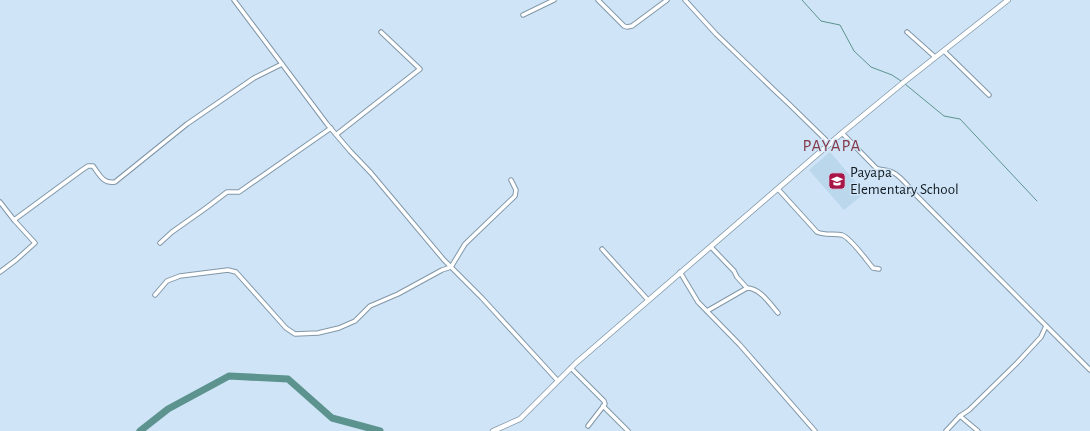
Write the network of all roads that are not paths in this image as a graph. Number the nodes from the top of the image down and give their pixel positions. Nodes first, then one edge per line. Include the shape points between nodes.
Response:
1 (234, 0) edge
2 (554, 0) edge
3 (598, 0) edge
4 (667, 0) edge
5 (685, 0) edge
6 (1008, 0) edge
7 (523, 15) dead end
8 (381, 32) dead end
9 (907, 32) dead end
10 (944, 50) junction
11 (935, 58) junction
12 (282, 64) junction
13 (989, 95) dead end
14 (331, 128) junction
15 (842, 133) junction
16 (337, 134) junction
17 (830, 144) junction
18 (511, 180) dead end
19 (778, 189) junction
20 (0, 202) edge
21 (14, 220) junction
22 (160, 243) dead end
23 (711, 247) junction
24 (602, 249) dead end
25 (451, 267) junction
26 (880, 269) dead end
27 (0, 272) edge
28 (680, 272) junction
29 (747, 288) junction
30 (155, 295) dead end
31 (648, 300) junction
32 (707, 311) junction
33 (778, 313) dead end
34 (1046, 326) junction
35 (571, 368) junction
36 (1090, 370) edge
37 (558, 381) junction
38 (603, 406) junction
39 (960, 416) junction
40 (588, 426) dead end
41 (494, 431) edge
42 (628, 431) edge
43 (815, 431) edge
44 (946, 431) edge
45 (978, 431) edge

1 - 12 street
2 - 7 street
3 - 4 street via 627,27
5 - 17 street via 716,34
6 - 10 main road
8 - 16 street via 420,69
9 - 11 street
10 - 11 main road
10 - 13 street
11 - 15 main road
12 - 14 street
12 - 21 street via 254,78 187,124 115,182 109,183 93,166 88,166
14 - 16 street
14 - 22 street via 239,192 227,192
15 - 17 main road
15 - 34 street via 876,168 891,171 899,176
16 - 25 street
17 - 19 main road
18 - 25 street via 516,190 515,196 465,244
19 - 23 main road
19 - 26 street via 817,232 842,235 849,239 873,268
20 - 21 street
21 - 27 street via 35,243
23 - 28 main road
23 - 29 street
24 - 31 street
25 - 30 street via 370,306 355,321 318,333 295,334 286,328 236,272 228,270 180,276 167,281
25 - 37 street
28 - 31 main road
28 - 32 street via 698,302
29 - 32 street
29 - 33 street via 758,292
31 - 35 main road
32 - 43 street
34 - 36 street
34 - 39 street via 1041,337 1017,363
35 - 37 main road
35 - 38 street via 604,402
37 - 41 main road via 520,419
38 - 40 street
38 - 42 street
39 - 44 street
39 - 45 street

